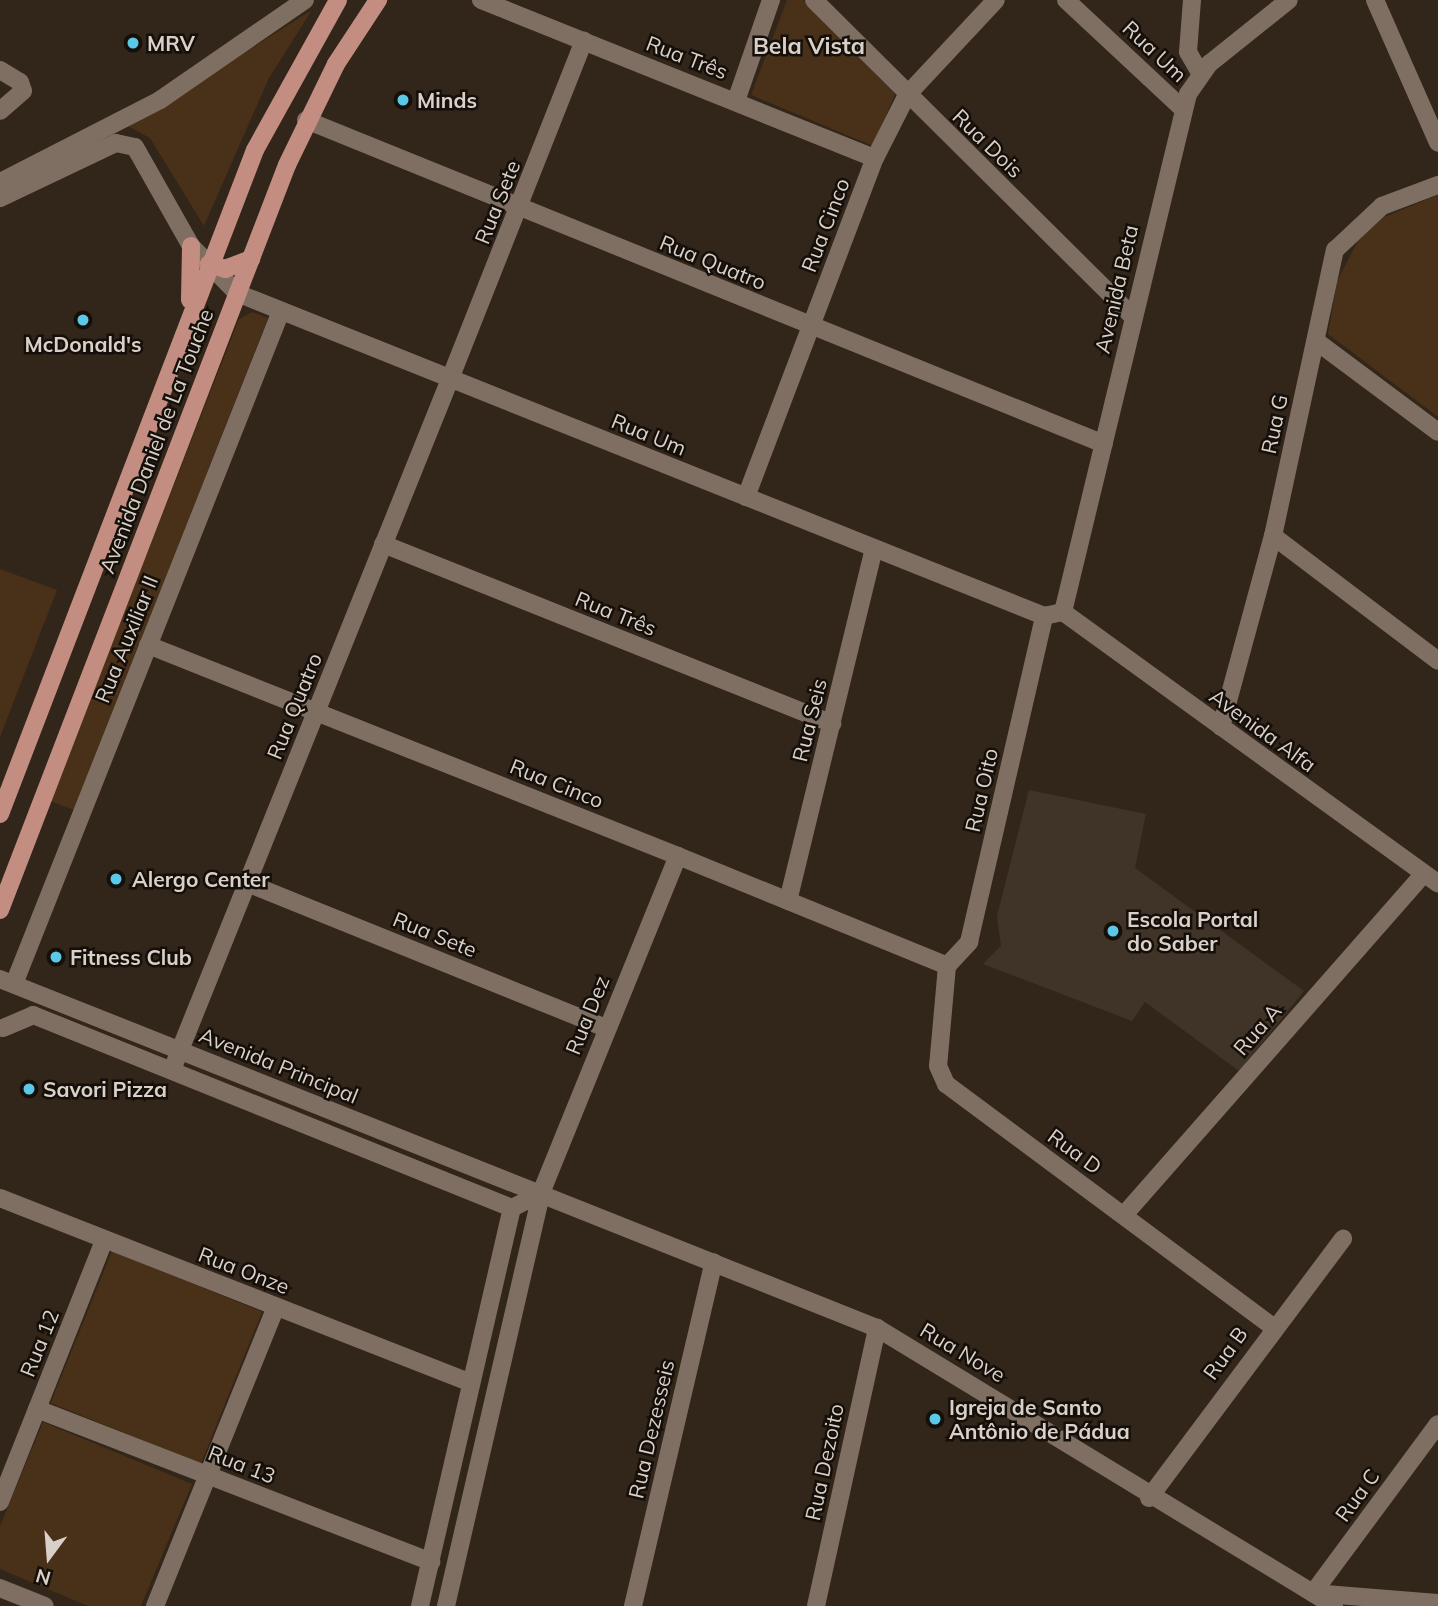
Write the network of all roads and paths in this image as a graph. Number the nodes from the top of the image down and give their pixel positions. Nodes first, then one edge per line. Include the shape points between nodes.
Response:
1 (305, 0) edge
2 (338, 0) edge
3 (378, 0) edge
4 (481, 0) edge
5 (771, 0) edge
6 (814, 0) edge
7 (996, 0) edge
8 (1192, 0) edge
9 (1289, 0) edge
10 (1375, 0) edge
11 (1074, 3) edge
12 (584, 41) junction
13 (0, 70) edge
14 (1200, 73) junction
15 (907, 95) junction
16 (736, 101) junction
17 (1182, 108) junction
18 (0, 111) edge
19 (306, 120) junction
20 (1438, 143) edge
21 (875, 158) junction
22 (0, 182) edge
23 (1438, 185) edge
24 (0, 198) edge
25 (519, 209) junction
26 (191, 246) junction
27 (251, 259) junction
28 (209, 264) junction
29 (237, 293) junction
30 (281, 311) junction
31 (1132, 316) junction
32 (189, 317) junction
33 (810, 326) junction
34 (1316, 341) junction
35 (450, 379) junction
36 (1438, 432) edge
37 (1104, 444) junction
38 (746, 497) junction
39 (1273, 536) junction
40 (383, 544) junction
41 (874, 549) junction
42 (1063, 612) junction
43 (1044, 616) junction
44 (148, 645) junction
45 (1438, 661) edge
46 (316, 713) junction
47 (832, 724) junction
48 (1221, 727) junction
49 (0, 814) edge
50 (678, 856) junction
51 (1431, 879) edge
52 (247, 883) junction
53 (788, 901) junction
54 (0, 910) edge
55 (947, 966) junction
56 (7, 982) edge
57 (0, 1007) edge
58 (605, 1028) junction
59 (1, 1031) edge
60 (180, 1050) junction
61 (172, 1070) junction
62 (541, 1193) junction
63 (0, 1198) edge
64 (512, 1208) junction
65 (1124, 1215) junction
66 (1343, 1239) dead end
67 (104, 1240) junction
68 (713, 1262) junction
69 (276, 1307) junction
70 (1273, 1327) junction
71 (877, 1328) junction
72 (471, 1383) junction
73 (37, 1409) junction
74 (1438, 1424) edge
75 (208, 1475) junction
76 (1149, 1498) junction
77 (0, 1502) edge
78 (431, 1562) junction
79 (0, 1588) edge
80 (1313, 1593) junction
81 (1388, 1602) edge
82 (1438, 1603) edge
83 (45, 1606) edge
84 (155, 1606) edge
85 (420, 1606) edge
86 (446, 1606) edge
87 (633, 1606) edge
88 (816, 1606) edge
89 (1334, 1606) edge

1 - 22 street via 160,100
2 - 28 main road, Avenida Daniel de La Touche via 264,131
3 - 19 main road, Avenida Daniel de La Touche
4 - 12 street, Rua Três
5 - 16 street
6 - 15 street, Rua Dois
7 - 15 street, Rua Cinco
8 - 14 street via 1188,52
9 - 14 street, Avenida Beta
10 - 20 street
11 - 17 street, Rua Um
12 - 16 street, Rua Três
12 - 25 street, Rua Sete
13 - 18 street via 23,86 18,101
14 - 17 street, Avenida Beta
15 - 21 street, Rua Cinco
15 - 31 street, Rua Dois
16 - 21 street, Rua Três
17 - 31 street, Avenida Beta
19 - 25 street, Rua Quatro
19 - 27 main road, Avenida Daniel de La Touche
21 - 33 street, Rua Cinco
23 - 34 street, Rua G via 1382,206 1346,234 1325,284
24 - 26 street via 125,144 145,155
25 - 33 street, Rua Quatro
25 - 35 street, Rua Sete
26 - 28 street
26 - 32 main road
27 - 28 main road via 225,269
27 - 29 main road, Avenida Daniel de La Touche
28 - 29 street
28 - 32 main road, Avenida Daniel de La Touche
29 - 30 street, Rua Um
29 - 54 main road, Avenida Daniel de La Touche
30 - 35 street, Rua Um
30 - 44 street, Rua Auxiliar II
31 - 37 street, Avenida Beta
32 - 49 main road, Avenida Daniel de La Touche
33 - 37 street, Rua Quatro
33 - 38 street, Rua Cinco
34 - 36 street
34 - 39 street, Rua G
35 - 38 street, Rua Um
35 - 40 street, Rua Quatro
37 - 42 street, Avenida Beta
38 - 41 street, Rua Um
39 - 45 street
39 - 48 street, Rua G
40 - 46 street, Rua Quatro
40 - 47 street, Rua Três
41 - 43 street, Rua Um
41 - 47 street, Rua Seis
42 - 43 street
42 - 48 street, Avenida Alfa
43 - 55 street, Rua Oito via 969,942
44 - 46 street, Rua Cinco
44 - 56 street, Rua Auxiliar II
46 - 50 street, Rua Cinco
46 - 52 street, Rua Quatro
47 - 53 street, Rua Seis
48 - 51 street, Avenida Alfa
50 - 53 street, Rua Cinco
50 - 58 street, Rua Dez
51 - 65 street, Rua A
52 - 58 street, Rua Sete
52 - 60 street, Rua Quatro
53 - 55 street, Rua Cinco
55 - 65 street, Rua D via 938,1066 946,1084
56 - 60 street, Avenida Principal
57 - 59 street
58 - 62 street, Rua Dez
59 - 61 street via 33,1016
60 - 61 street, Rua Quatro
60 - 62 street, Avenida Principal
61 - 64 street
62 - 64 street
62 - 68 street, Rua Nove
62 - 86 street
63 - 67 street, Rua Onze
64 - 72 street
65 - 70 street, Rua D
66 - 70 street, Rua B
67 - 69 street, Rua Onze
67 - 73 street, Rua 12
68 - 71 street, Rua Nove
68 - 87 street, Rua Dezesseis
69 - 72 street, Rua Onze
69 - 75 street
70 - 76 street, Rua B
71 - 76 street, Rua Nove
71 - 88 street, Rua Dezoito
72 - 78 street
73 - 75 street, Rua 13
73 - 77 street, Rua 12
74 - 80 street, Rua C
75 - 78 street, Rua 13
75 - 84 street
76 - 80 street, Rua Nove
78 - 85 street
79 - 83 street
80 - 81 street
80 - 89 street, Rua Nove
81 - 82 street

